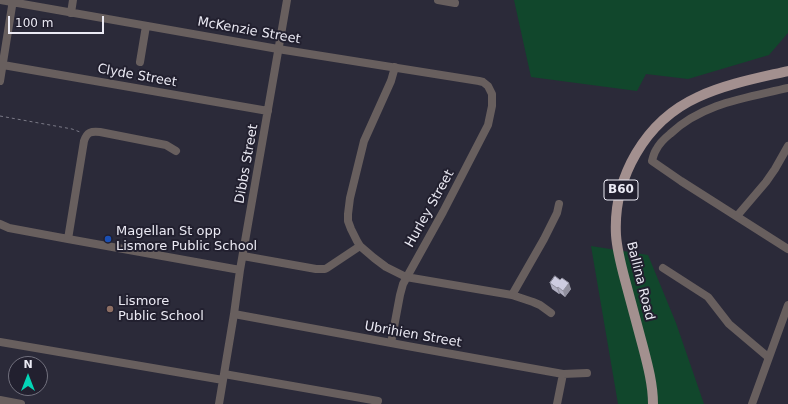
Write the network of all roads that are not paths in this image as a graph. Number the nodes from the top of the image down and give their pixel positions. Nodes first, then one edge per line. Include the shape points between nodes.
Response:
1 (0, 0) edge
2 (73, 0) edge
3 (287, 0) edge
4 (438, 0) edge
5 (13, 1) edge
6 (455, 3) dead end
7 (71, 13) junction
8 (146, 26) junction
9 (278, 49) junction
10 (140, 62) road end
11 (3, 65) junction
12 (395, 67) junction
13 (788, 71) edge
14 (0, 81) edge
15 (788, 88) edge
16 (490, 90) joint
17 (268, 111) junction
18 (788, 146) edge
19 (176, 151) dead end
20 (559, 204) dead end
21 (737, 216) junction
22 (0, 224) edge
23 (9, 228) junction
24 (0, 229) edge
25 (68, 239) junction
26 (360, 246) junction
27 (788, 249) edge
28 (243, 256) junction
29 (663, 268) dead end
30 (240, 270) junction
31 (406, 277) junction
32 (512, 295) junction
33 (788, 305) edge
34 (551, 313) dead end
35 (234, 314) junction
36 (0, 342) edge
37 (391, 343) junction
38 (768, 357) junction
39 (587, 373) dead end
40 (563, 374) junction
41 (223, 377) junction
42 (0, 400) edge
43 (378, 401) dead end
44 (21, 404) edge
45 (219, 404) edge
46 (558, 404) edge
47 (653, 404) edge
48 (752, 404) edge

1 - 5 street, McKenzie Street
2 - 7 street
3 - 9 street, Dibbs Street
4 - 6 street
5 - 7 street, McKenzie Street
5 - 11 street
7 - 8 street, McKenzie Street
8 - 9 street, McKenzie Street
8 - 10 street
9 - 12 street, McKenzie Street
9 - 17 street, Dibbs Street
11 - 14 street
11 - 17 street, Clyde Street
12 - 16 street, McKenzie Street via 478,81 486,84
12 - 26 street via 364,141 349,202 350,225
13 - 47 main road, Ballina Road / B60 via 721,88 686,103 656,126 639,147 629,166 618,201 617,245 647,359
15 - 21 street via 727,102 698,113 681,124 656,149 652,161
16 - 31 street, Hurley Street via 492,106 488,125
17 - 28 street, Dibbs Street
18 - 21 street via 766,182
19 - 25 street via 166,144 100,132 89,133
20 - 32 street via 544,239
21 - 27 street
22 - 23 street
23 - 24 street
23 - 25 street
25 - 30 street
26 - 28 street via 325,269
26 - 31 street via 386,267
28 - 30 street, Dibbs Street
29 - 38 street via 708,297 729,324
30 - 35 street, Dibbs Street
31 - 32 street
31 - 37 street, Hurley Street
32 - 34 street via 540,305
33 - 38 street
35 - 37 street, Ubrihien Street
35 - 41 street, Dibbs Street
36 - 41 street
37 - 40 street, Ubrihien Street
38 - 48 street
39 - 40 street, Ubrihien Street
40 - 46 street
41 - 43 street
41 - 45 street, Dibbs Street
42 - 44 street

